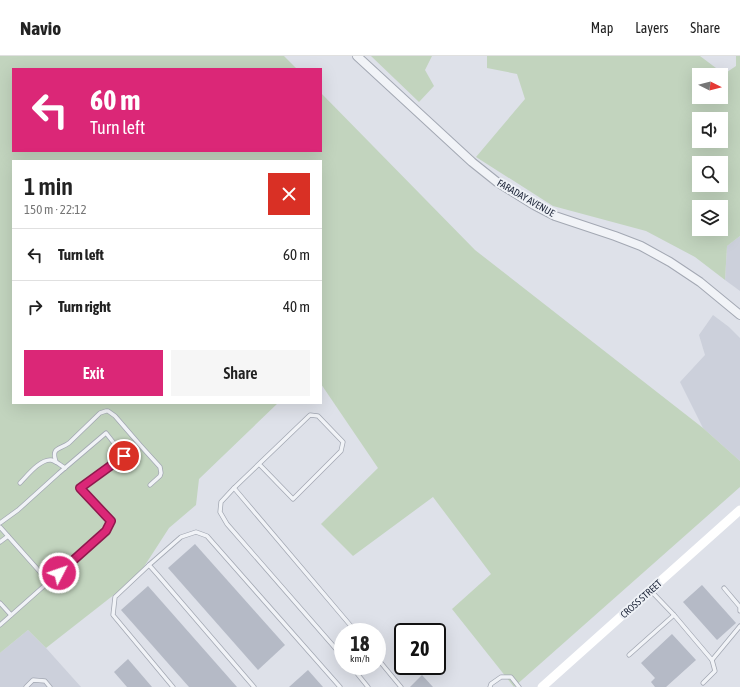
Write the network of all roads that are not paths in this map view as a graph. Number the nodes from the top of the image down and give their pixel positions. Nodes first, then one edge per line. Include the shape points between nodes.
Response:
1 (357, 56) edge
2 (740, 315) edge
3 (56, 462) junction
4 (259, 464) junction
5 (65, 468) junction
6 (20, 483) dead end
7 (150, 485) dead end
8 (234, 488) junction
9 (740, 510) edge
10 (0, 523) edge
11 (0, 527) edge
12 (8, 536) junction
13 (0, 542) edge
14 (149, 565) junction
15 (49, 582) junction
16 (724, 588) dead end
17 (650, 590) junction
18 (0, 603) edge
19 (740, 611) edge
20 (11, 615) junction
21 (674, 615) junction
22 (348, 623) edge
23 (0, 625) edge
24 (740, 626) edge
25 (334, 647) edge
26 (629, 655) dead end
27 (712, 660) junction
28 (386, 669) edge
29 (358, 675) edge
30 (703, 683) dead end
31 (26, 687) edge
32 (50, 687) edge
33 (173, 687) edge
34 (254, 687) edge
35 (340, 687) edge
36 (368, 687) edge
37 (401, 687) edge
38 (490, 687) edge
39 (520, 687) edge
40 (542, 687) edge

1 - 2 street, FARADAY AVENUE via 497,182 555,216 615,236 670,262 700,282
3 - 5 lane
3 - 6 lane via 42,462
3 - 7 lane via 54,452 57,449 69,443 100,413 108,411 160,467 160,476
4 - 4 lane via 310,416 318,416 343,442 341,451 293,499
4 - 8 lane
5 - 10 lane
5 - 15 lane via 106,433 124,456 80,488 111,521 106,531
8 - 22 lane
8 - 25 lane via 221,502 220,512 227,524
9 - 17 main road, CROSS STREET
11 - 12 lane
12 - 13 lane
12 - 15 lane
14 - 33 lane via 115,597 113,615
14 - 34 lane
14 - 35 lane via 181,536 196,532 207,536
15 - 20 lane
16 - 19 lane via 740,607
17 - 21 lane
17 - 40 main road, CROSS STREET
18 - 20 lane
20 - 23 lane
21 - 26 lane
21 - 27 lane
24 - 27 lane
27 - 30 lane via 715,670
28 - 37 lane
29 - 36 lane
31 - 32 lane via 33,680 45,681
38 - 39 lane via 501,677 511,678

